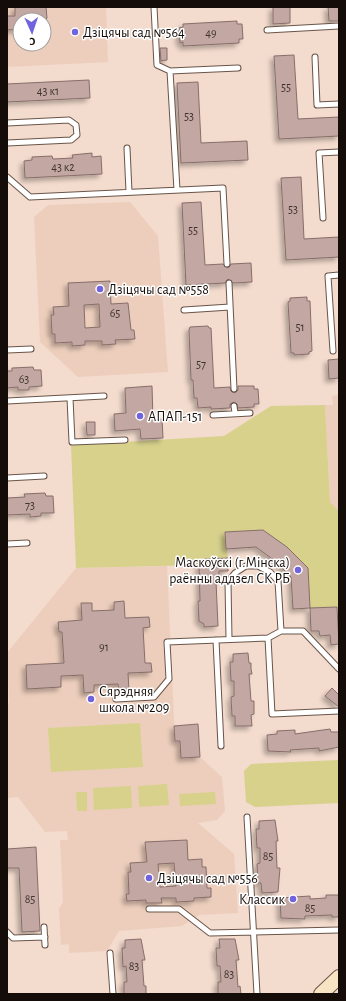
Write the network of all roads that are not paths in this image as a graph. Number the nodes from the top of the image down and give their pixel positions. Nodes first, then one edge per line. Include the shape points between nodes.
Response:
1 (154, 7) edge
2 (339, 26) edge
3 (267, 30) dead end
4 (315, 57) dead end
5 (238, 68) dead end
6 (170, 71) junction
7 (339, 104) edge
8 (7, 123) edge
9 (7, 143) edge
10 (127, 148) dead end
11 (339, 152) edge
12 (7, 177) edge
13 (177, 190) junction
14 (129, 192) junction
15 (323, 218) dead end
16 (228, 264) dead end
17 (339, 275) edge
18 (228, 283) dead end
19 (230, 307) junction
20 (184, 310) dead end
21 (31, 349) dead end
22 (7, 350) edge
23 (333, 351) dead end
24 (234, 389) dead end
25 (104, 396) dead end
26 (70, 398) junction
27 (7, 401) edge
28 (234, 406) dead end
29 (250, 413) dead end
30 (235, 414) junction
31 (213, 415) dead end
32 (125, 440) dead end
33 (44, 476) dead end
34 (7, 478) edge
35 (28, 543) dead end
36 (7, 544) edge
37 (281, 632) junction
38 (268, 638) junction
39 (229, 639) junction
40 (216, 640) junction
41 (339, 669) edge
42 (116, 699) dead end
43 (339, 711) edge
44 (221, 746) dead end
45 (247, 817) dead end
46 (149, 909) dead end
47 (44, 927) dead end
48 (339, 930) edge
49 (7, 932) edge
50 (253, 932) junction
51 (45, 937) junction
52 (45, 945) dead end
53 (110, 953) dead end
54 (339, 977) edge
55 (113, 994) edge
56 (257, 994) edge
57 (321, 994) edge

1 - 6 lane via 157,65
2 - 3 lane
4 - 7 lane via 317,105
5 - 6 lane
6 - 13 lane
8 - 9 lane via 69,120 76,124 77,135 71,140
10 - 14 lane
11 - 15 lane via 319,153
12 - 14 lane via 30,197
13 - 14 lane
13 - 16 lane via 223,188
17 - 23 lane via 328,276
18 - 19 lane
19 - 20 lane
19 - 24 lane
21 - 22 lane
25 - 26 lane
26 - 27 lane
26 - 32 lane via 72,442
28 - 30 lane
29 - 30 lane
30 - 31 lane
33 - 34 lane
35 - 36 lane
37 - 38 lane
37 - 39 lane via 278,581 270,572 258,566 246,566 235,573 228,582
37 - 41 lane via 302,631
38 - 39 lane
38 - 43 lane via 272,714
39 - 40 lane
40 - 42 lane via 167,642 168,679 154,697
40 - 44 lane
45 - 50 lane
46 - 50 lane via 179,909 210,933
47 - 51 lane
48 - 50 lane
49 - 51 lane via 14,938
50 - 56 lane
51 - 52 lane
53 - 55 lane
54 - 57 main road

